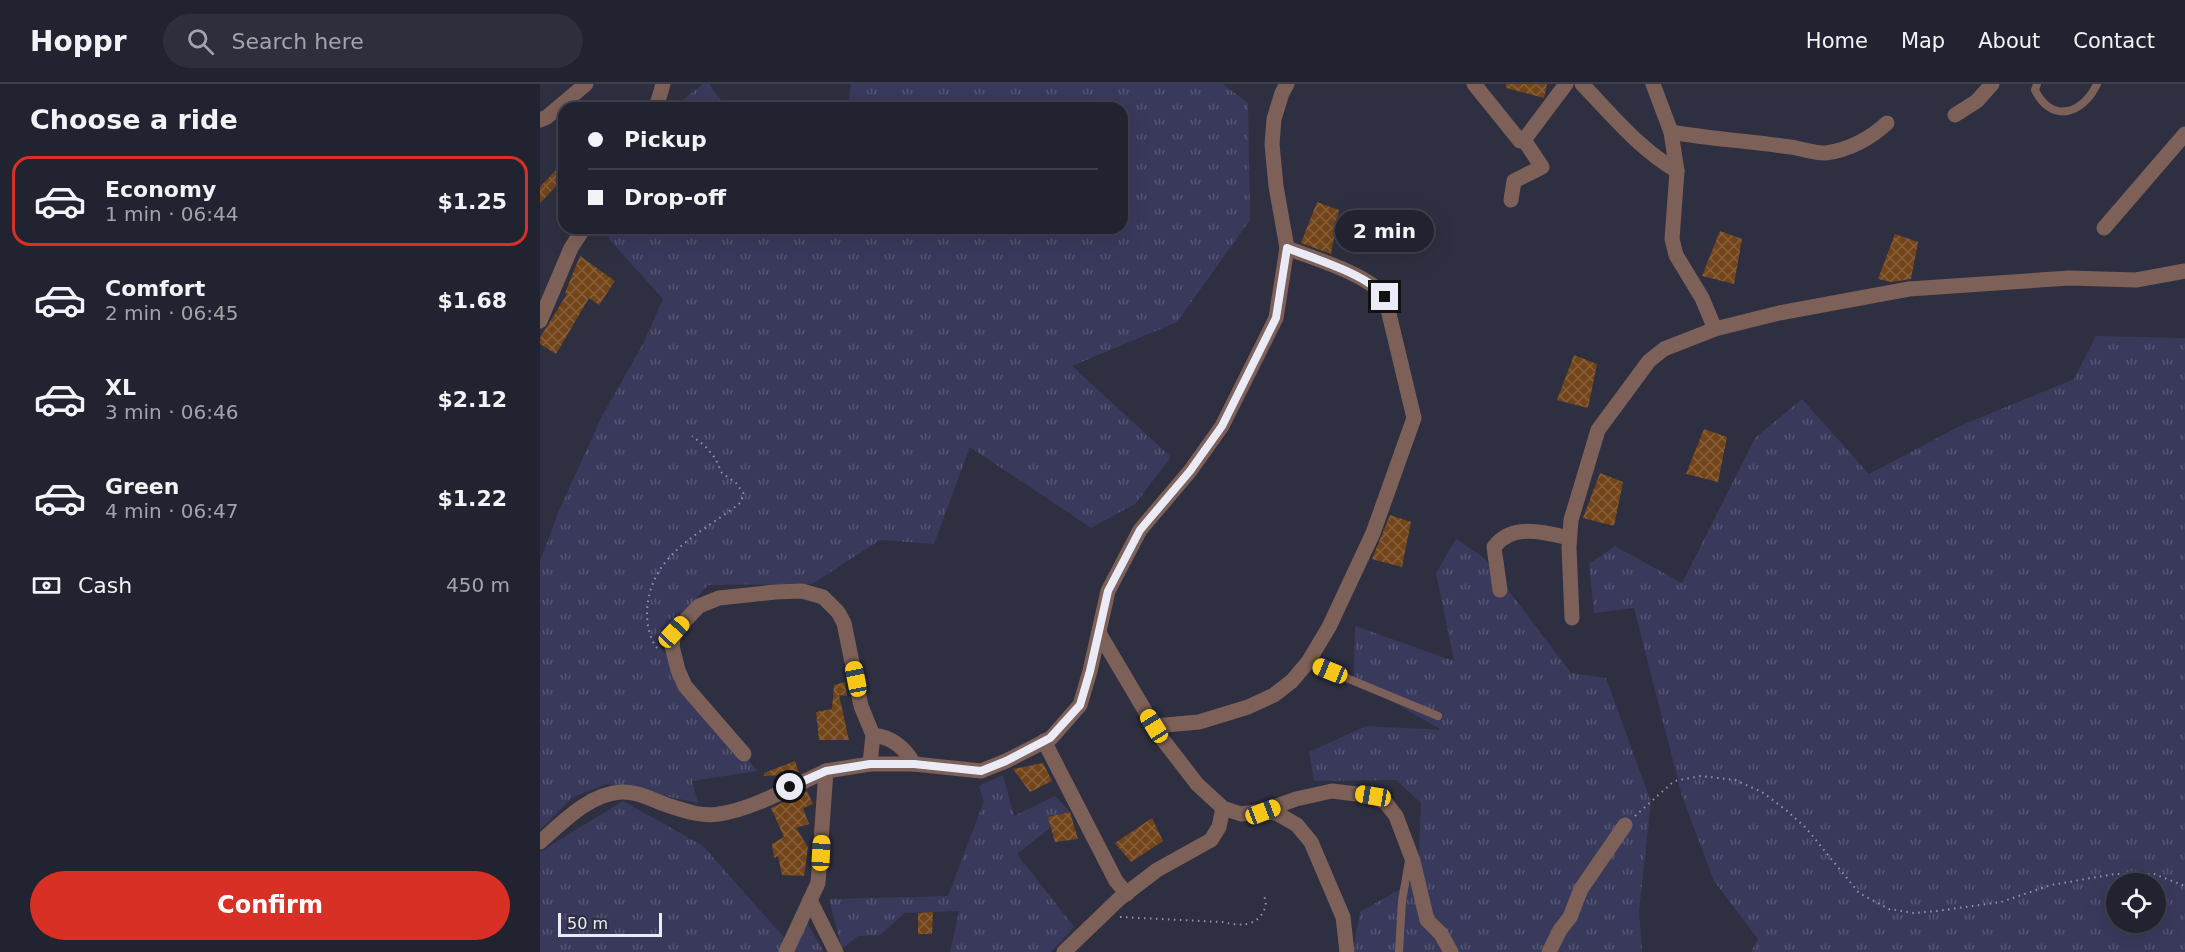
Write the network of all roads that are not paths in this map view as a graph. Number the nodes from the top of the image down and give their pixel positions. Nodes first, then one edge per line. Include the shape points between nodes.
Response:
1 (585, 84) edge
2 (663, 84) edge
3 (1287, 84) edge
4 (1474, 84) edge
5 (1566, 84) edge
6 (1582, 84) edge
7 (1653, 84) edge
8 (1992, 84) edge
9 (2037, 84) edge
10 (2097, 84) edge
11 (564, 102) edge
12 (658, 102) edge
13 (558, 107) edge
14 (1955, 115) dead end
15 (540, 120) edge
16 (1887, 123) dead end
17 (1671, 132) junction
18 (2185, 134) edge
19 (1524, 140) junction
20 (1677, 171) junction
21 (1511, 200) dead end
22 (2104, 228) dead end
23 (580, 234) edge
24 (1287, 248) junction
25 (2185, 271) edge
26 (540, 321) edge
27 (1715, 329) junction
28 (1569, 538) junction
29 (1500, 590) dead end
30 (1572, 618) dead end
31 (1099, 633) junction
32 (1308, 662) junction
33 (1438, 716) dead end
34 (1154, 726) junction
35 (873, 735) junction
36 (1044, 741) junction
37 (744, 754) dead end
38 (870, 764) junction
39 (914, 764) junction
40 (826, 771) junction
41 (1223, 808) junction
42 (1263, 812) junction
43 (1625, 825) road end
44 (540, 842) edge
45 (1410, 853) junction
46 (1127, 894) junction
47 (810, 900) junction
48 (786, 952) edge
49 (836, 952) edge
50 (1064, 952) edge
51 (1347, 952) edge
52 (1399, 952) edge
53 (1451, 952) edge
54 (1549, 952) edge

1 - 11 street
2 - 12 street
3 - 24 street via 1274,119 1272,144
4 - 19 street via 1520,141
5 - 19 street
6 - 20 street via 1650,154
7 - 17 street
8 - 14 street via 1977,101
9 - 10 lane via 2038,96 2060,112 2074,110
13 - 15 street
16 - 17 street via 1873,136 1823,153
17 - 20 street
18 - 22 street
19 - 21 street via 1542,168 1514,181
20 - 27 street via 1672,239 1676,255
23 - 26 street
24 - 31 street via 1276,318 1222,426 1140,530 1108,591
24 - 32 street via 1362,278 1380,290 1385,297 1414,418 1372,533 1329,627
25 - 27 street via 2136,280 2068,278 1909,288
27 - 28 street via 1664,349 1649,361 1598,430
28 - 29 street via 1527,531 1501,538 1494,548
28 - 30 street
31 - 34 street
31 - 36 street via 1080,705
32 - 33 lane
32 - 34 street via 1274,695 1248,707 1199,722
34 - 41 street via 1197,784
35 - 37 street via 861,706 844,623 832,604 802,591 719,598 699,606 674,632 672,646 685,686
35 - 38 street
35 - 39 street via 886,736
36 - 39 street via 981,771
36 - 46 street via 1116,881
38 - 39 street
38 - 40 street
40 - 44 street via 717,814 688,812 622,792 604,796 582,806
40 - 47 street via 820,874
41 - 42 street via 1241,814
41 - 46 street via 1211,840 1157,870
42 - 45 street via 1332,791 1373,796 1386,803 1396,816
42 - 51 street via 1278,814 1297,825 1311,842 1343,917
43 - 54 street via 1581,889
45 - 52 lane
45 - 53 street via 1427,920
46 - 50 street
47 - 48 street
47 - 49 street

